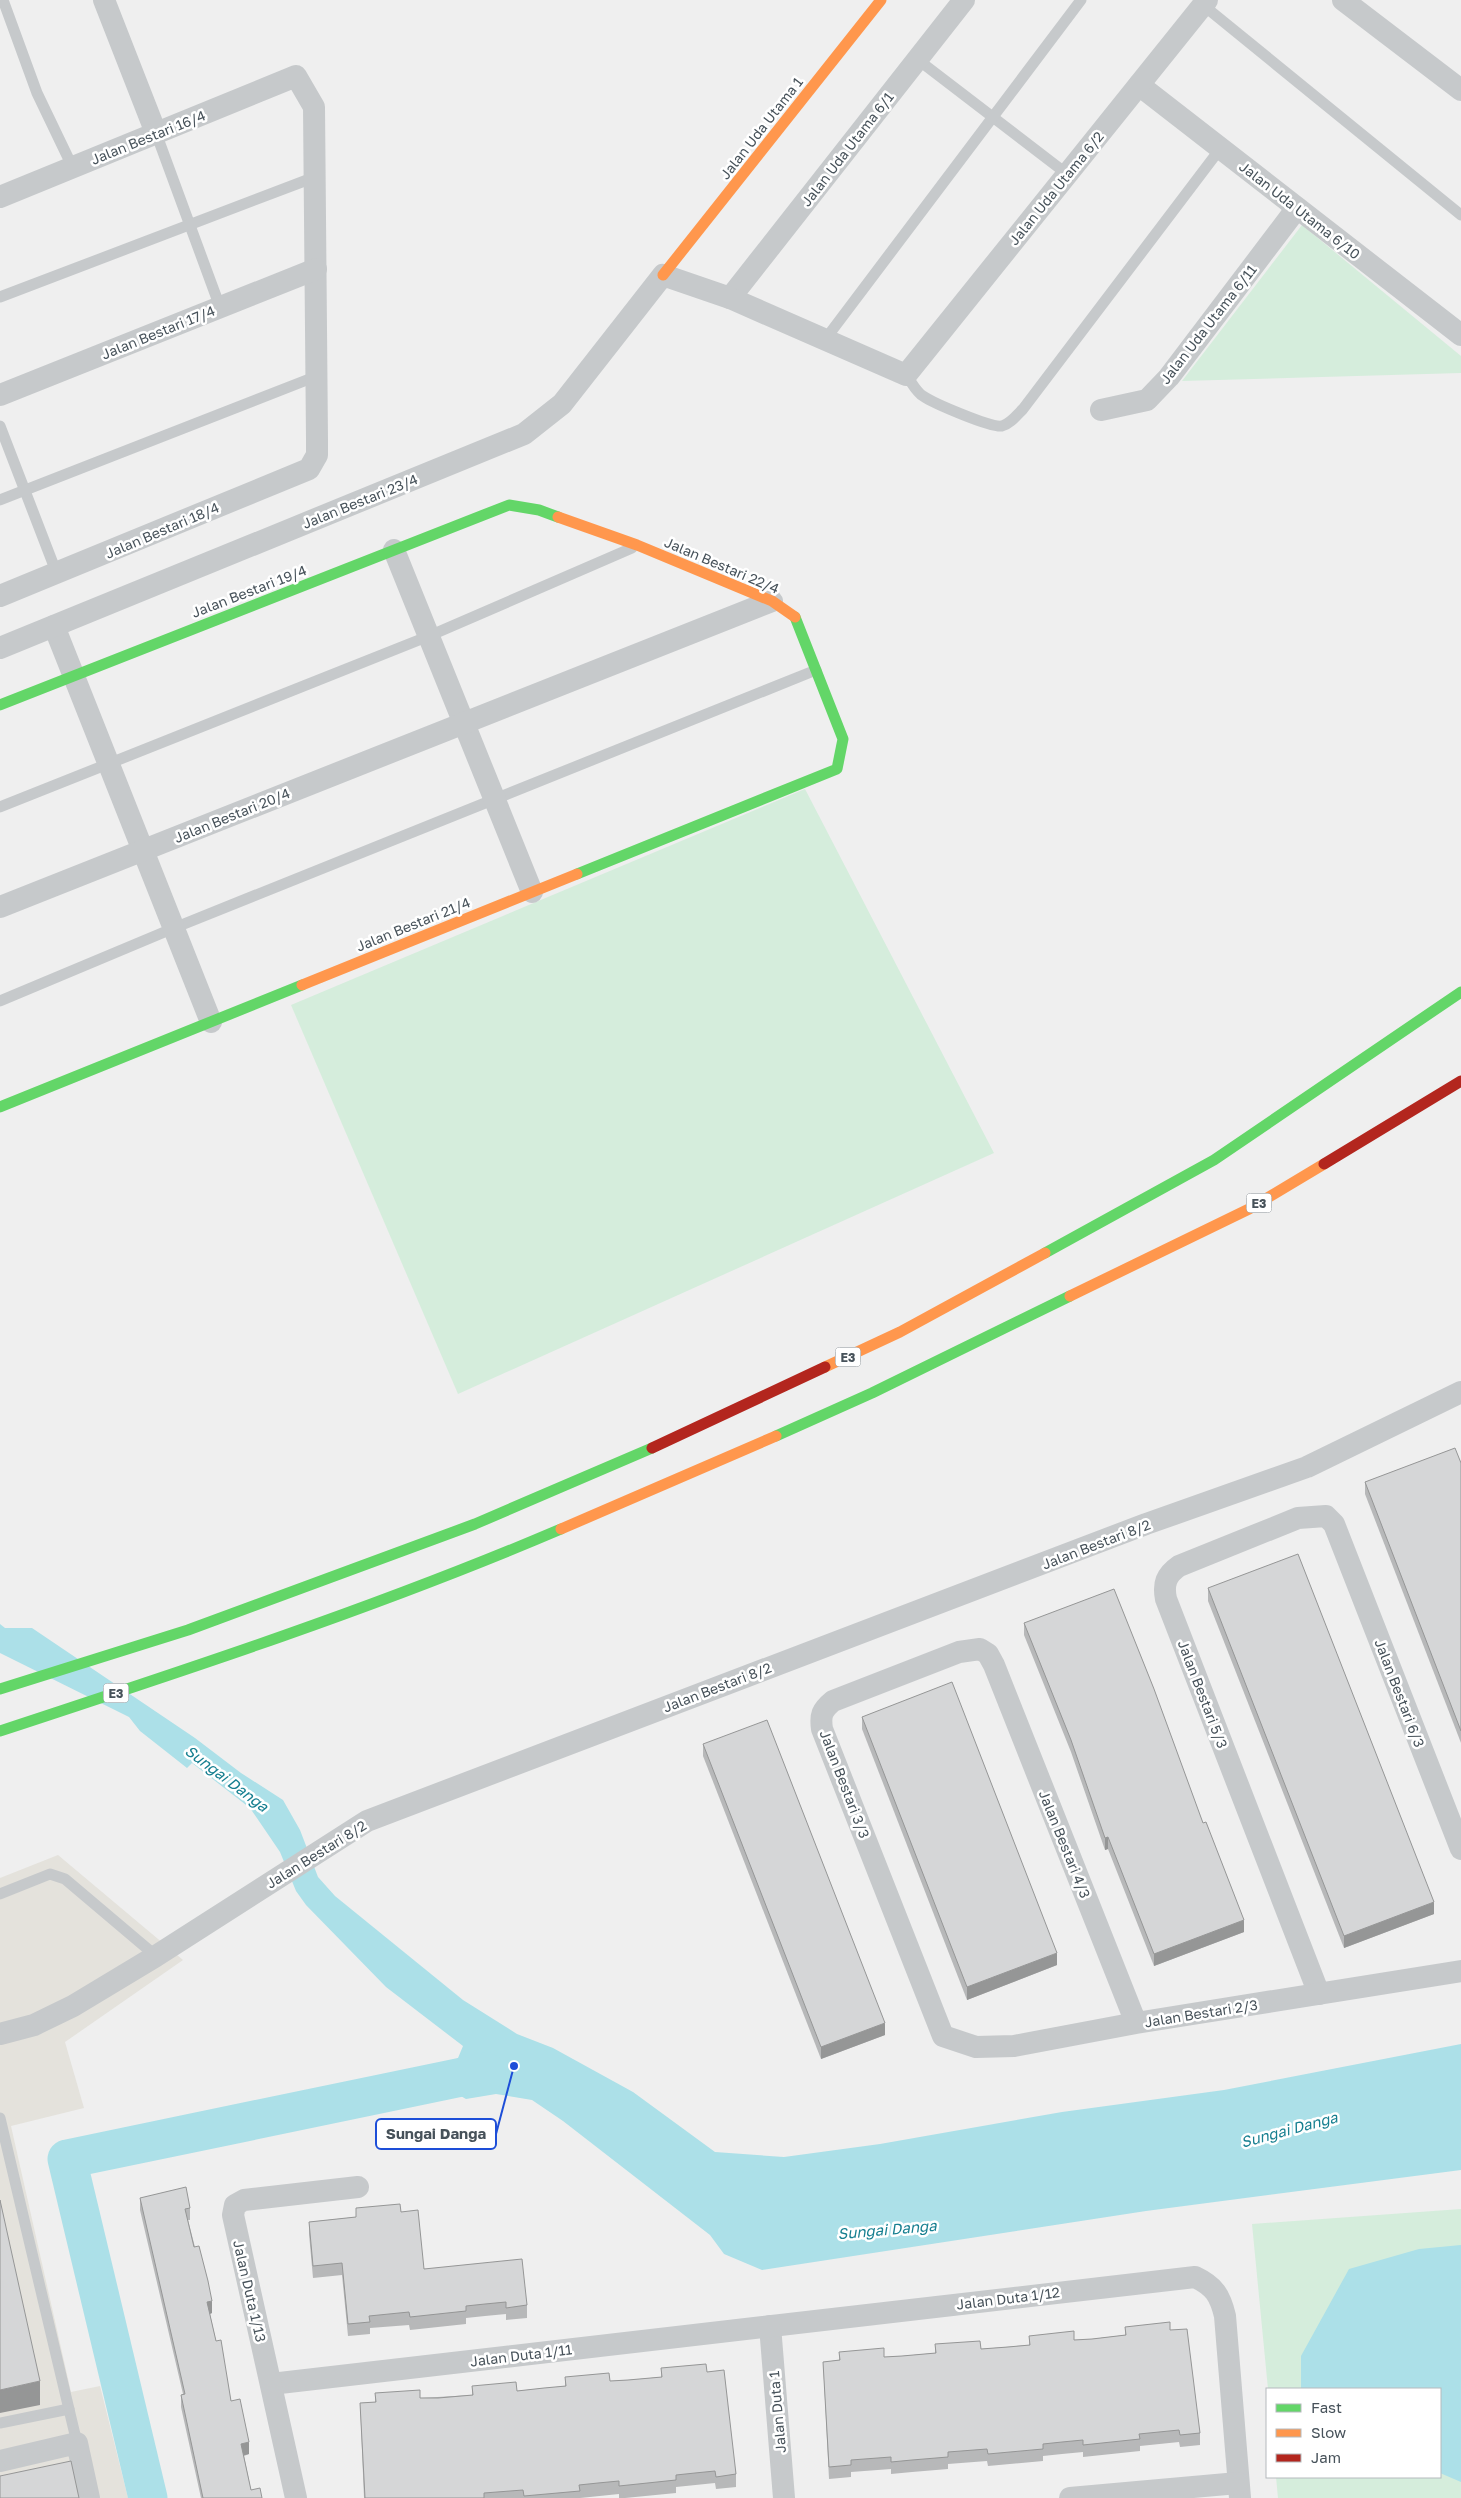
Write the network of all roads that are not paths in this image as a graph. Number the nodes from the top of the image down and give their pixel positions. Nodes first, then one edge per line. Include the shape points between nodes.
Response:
1 (2, 0) edge
2 (104, 0) edge
3 (881, 0) edge
4 (964, 0) edge
5 (1081, 0) edge
6 (1343, 0) edge
7 (1205, 2) edge
8 (917, 60) junction
9 (1138, 85) junction
10 (1461, 90) edge
11 (991, 118) junction
12 (156, 134) junction
13 (1220, 149) junction
14 (73, 168) junction
15 (1067, 174) junction
16 (314, 177) junction
17 (0, 197) edge
18 (1297, 208) junction
19 (1461, 215) edge
20 (190, 224) junction
21 (316, 269) junction
22 (663, 275) junction
23 (0, 297) edge
24 (730, 298) junction
25 (220, 307) junction
26 (1461, 335) edge
27 (824, 340) junction
28 (906, 375) junction
29 (317, 376) junction
30 (0, 395) edge
31 (1101, 410) dead end
32 (0, 426) edge
33 (25, 490) junction
34 (0, 500) edge
35 (509, 505) joint
36 (637, 546) junction
37 (394, 550) junction
38 (56, 574) junction
39 (0, 596) edge
40 (772, 601) junction
41 (54, 626) junction
42 (429, 636) junction
43 (0, 648) edge
44 (816, 670) junction
45 (74, 676) junction
46 (0, 705) edge
47 (464, 723) junction
48 (108, 763) junction
49 (837, 770) joint
50 (495, 799) junction
51 (0, 807) edge
52 (143, 850) junction
53 (532, 892) junction
54 (0, 907) edge
55 (174, 928) junction
56 (1461, 992) edge
57 (0, 1000) edge
58 (211, 1022) junction
59 (1461, 1081) edge
60 (0, 1107) edge
61 (1461, 1392) edge
62 (1340, 1536) joint
63 (994, 1665) joint
64 (0, 1689) edge
65 (0, 1731) edge
66 (1461, 1849) edge
67 (0, 1894) edge
68 (156, 1956) junction
69 (1461, 1971) edge
70 (1319, 1994) junction
71 (1136, 2024) junction
72 (0, 2034) edge
73 (943, 2036) joint
74 (0, 2118) edge
75 (358, 2186) dead end
76 (770, 2326) junction
77 (271, 2384) junction
78 (69, 2409) junction
79 (0, 2424) edge
80 (77, 2443) junction
81 (0, 2461) edge
82 (1239, 2491) edge
83 (89, 2498) edge
84 (296, 2498) edge
85 (784, 2498) edge
86 (1070, 2498) edge

1 - 14 lane via 37,93
2 - 12 street
3 - 22 main road, Jalan Uda Utama 1
4 - 8 street, Jalan Uda Utama 6/1
5 - 11 lane
6 - 10 street
7 - 9 street, Jalan Uda Utama 6/2
7 - 19 lane
8 - 11 lane
8 - 24 street, Jalan Uda Utama 6/1
9 - 13 street, Jalan Uda Utama 6/10
9 - 15 street, Jalan Uda Utama 6/2
11 - 15 lane
11 - 27 lane
12 - 14 street, Jalan Bestari 16/4
12 - 16 street, Jalan Bestari 16/4 via 296,76 314,107
12 - 20 lane
13 - 18 street, Jalan Uda Utama 6/10
13 - 28 lane via 1023,409 1003,426 989,425 922,396
14 - 17 street, Jalan Bestari 16/4
15 - 28 street, Jalan Uda Utama 6/2
16 - 20 lane
16 - 21 street
18 - 26 street, Jalan Uda Utama 6/10
18 - 31 street, Jalan Uda Utama 6/11 via 1169,377 1147,400
20 - 23 lane
20 - 25 lane
21 - 25 street, Jalan Bestari 17/4
21 - 29 street
22 - 24 street
22 - 41 street, Jalan Bestari 23/4 via 562,404 524,434
24 - 27 street
25 - 30 street, Jalan Bestari 17/4
27 - 28 street
29 - 33 lane
29 - 38 street, Jalan Bestari 18/4 via 317,455 309,469
32 - 33 lane
33 - 34 lane
33 - 38 lane
35 - 36 main road, Jalan Bestari 22/4 via 539,510
35 - 37 main road, Jalan Bestari 19/4
36 - 40 main road, Jalan Bestari 22/4
36 - 42 lane
37 - 42 street
37 - 45 main road, Jalan Bestari 19/4
38 - 39 street, Jalan Bestari 18/4
40 - 44 main road, Jalan Bestari 22/4 via 796,618
40 - 47 street, Jalan Bestari 20/4
41 - 43 street, Jalan Bestari 23/4
41 - 45 street
42 - 47 street
42 - 48 lane
44 - 49 main road, Jalan Bestari 22/4 via 843,739
44 - 50 lane
45 - 46 main road, Jalan Bestari 19/4
45 - 48 street
47 - 50 street
47 - 52 street, Jalan Bestari 20/4
48 - 51 lane
48 - 52 street
49 - 53 main road, Jalan Bestari 21/4
50 - 53 street
50 - 55 lane
52 - 54 street, Jalan Bestari 20/4
52 - 55 street
53 - 58 main road, Jalan Bestari 21/4
55 - 57 lane
55 - 58 street
56 - 64 main road, E3 via 1214,1160 900,1332 608,1469 379,1561 188,1630
58 - 60 main road, Jalan Bestari 21/4
59 - 65 main road, E3 via 1250,1209 872,1393 728,1458 479,1564 232,1655
61 - 68 street, Jalan Bestari 8/2 via 1307,1467 1146,1524 367,1821
62 - 66 street, Jalan Bestari 6/3
62 - 70 street, Jalan Bestari 5/3 via 1326,1516 1298,1518 1179,1566 1171,1571 1164,1589
63 - 71 street, Jalan Bestari 4/3
63 - 73 street, Jalan Bestari 3/3 via 988,1654 980,1649 959,1652 833,1701 820,1716 822,1729
67 - 68 lane via 50,1874 65,1879
68 - 72 street, Jalan Bestari 8/2 via 73,2006 34,2025
69 - 70 street, Jalan Bestari 2/3
70 - 71 street, Jalan Bestari 2/3
71 - 73 street, Jalan Bestari 2/3 via 1014,2046 976,2047
74 - 78 lane
75 - 77 street, Jalan Duta 1/13 via 244,2200 236,2205 233,2215
76 - 77 street, Jalan Duta 1/11
76 - 82 street, Jalan Duta 1/12 via 1194,2277 1210,2285 1221,2298 1225,2316
76 - 85 street, Jalan Duta 1
77 - 84 street, Jalan Duta 1/13
78 - 79 lane
78 - 80 lane
80 - 81 street
80 - 83 street
82 - 86 street

